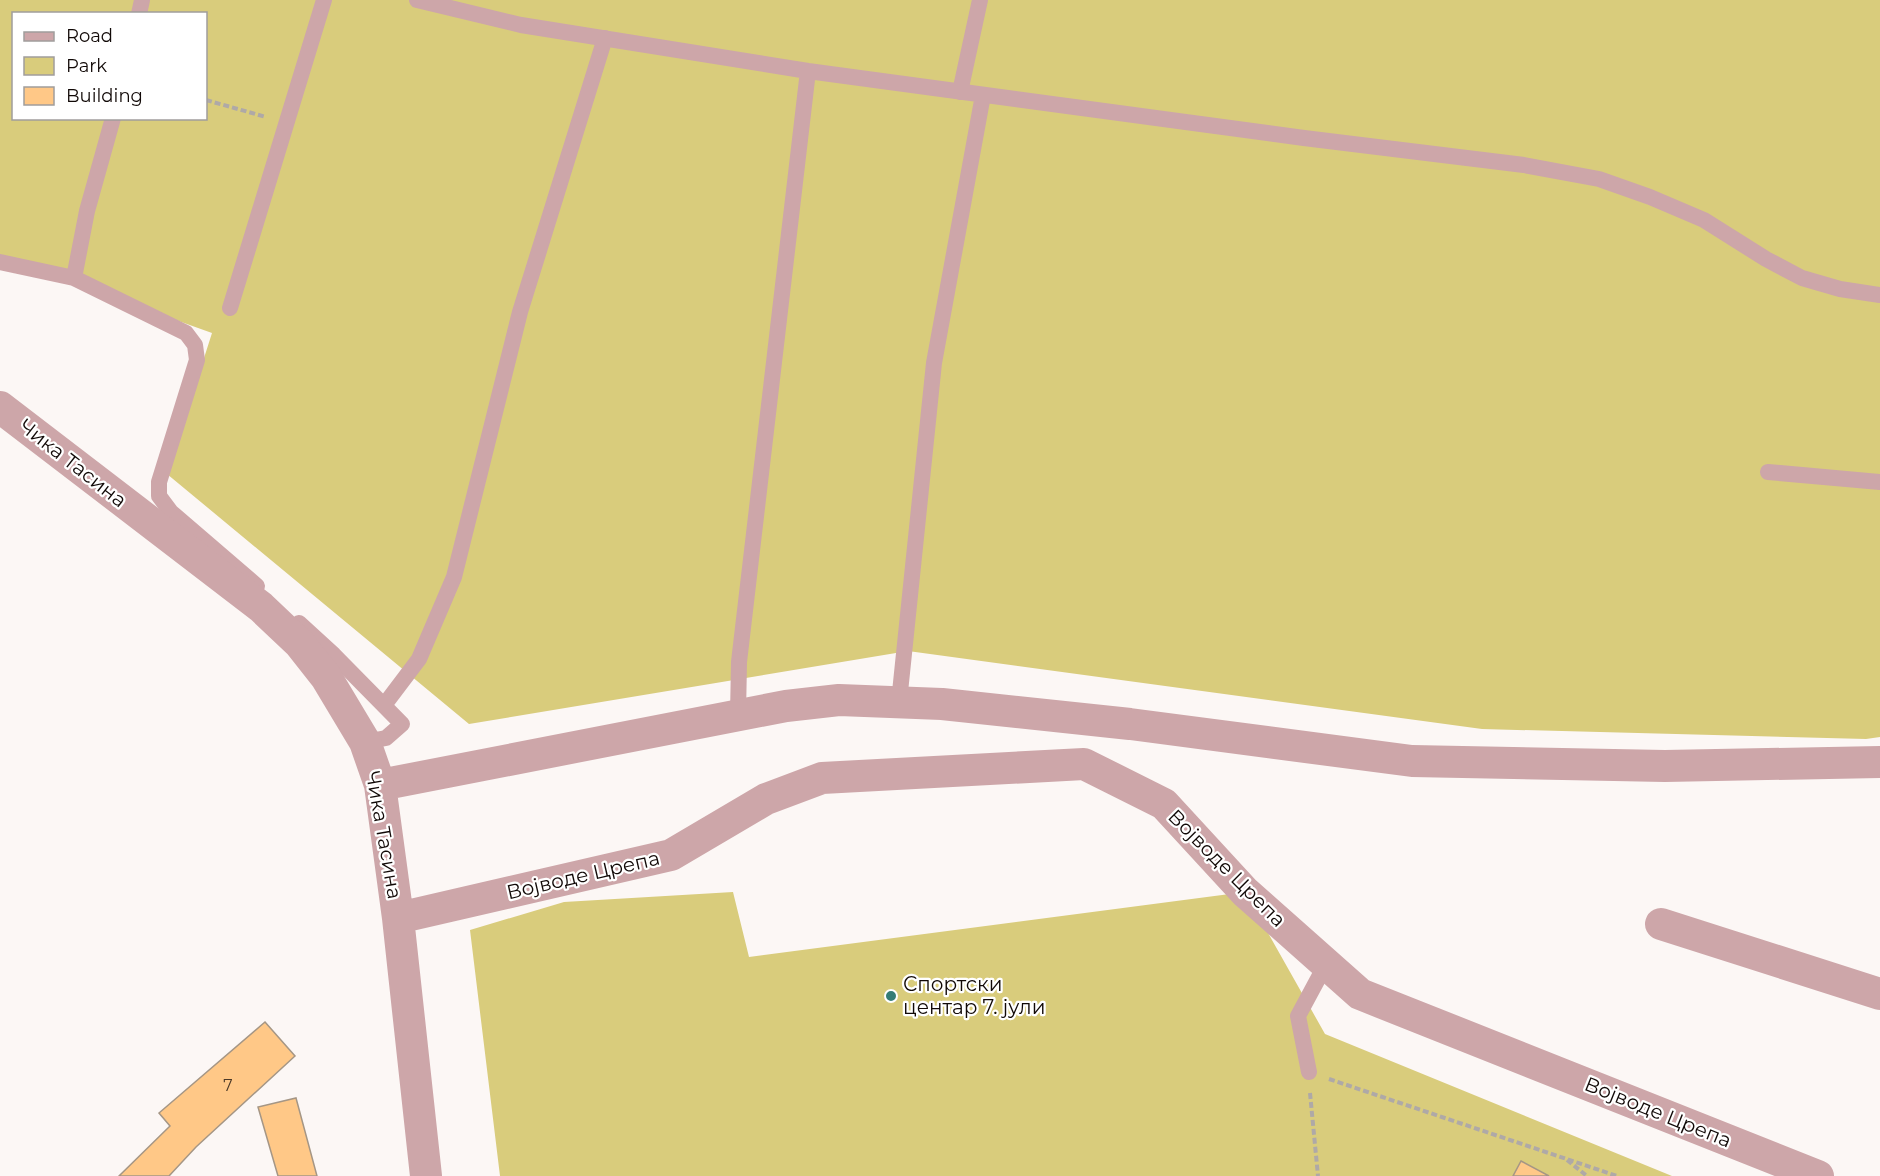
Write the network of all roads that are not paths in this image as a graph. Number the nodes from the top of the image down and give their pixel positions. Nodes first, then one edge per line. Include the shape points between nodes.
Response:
1 (324, 0) edge
2 (417, 0) edge
3 (980, 0) edge
4 (605, 38) junction
5 (808, 71) junction
6 (960, 92) junction
7 (983, 95) junction
8 (112, 120) edge
9 (0, 262) edge
10 (74, 278) junction
11 (1880, 295) edge
12 (230, 308) dead end
13 (0, 407) edge
14 (1768, 471) dead end
15 (1880, 482) edge
16 (899, 702) junction
17 (385, 704) junction
18 (738, 715) junction
19 (365, 742) junction
20 (1880, 762) edge
21 (380, 785) junction
22 (398, 918) junction
23 (1661, 924) dead end
24 (1326, 964) junction
25 (1880, 994) edge
26 (1308, 1072) road end
27 (426, 1176) edge
28 (1818, 1176) edge

1 - 12 lane
2 - 4 lane via 521,25
3 - 6 lane
4 - 5 lane
4 - 17 lane via 520,312 454,577 418,659
5 - 6 lane
5 - 18 lane via 738,662
6 - 7 lane
7 - 11 lane via 1524,165 1599,179 1704,220 1803,278
7 - 16 lane via 934,363
8 - 10 lane via 87,211
9 - 10 lane
10 - 17 lane via 186,333 195,345 197,360 159,482 159,496 171,512
13 - 19 street, Чика Тасина via 261,607 300,644 326,677
14 - 15 lane
16 - 18 street via 839,700
16 - 20 street via 1130,724 1412,761 1665,766
17 - 19 lane via 402,724 386,738
18 - 21 street
19 - 21 street, Чика Тасина
21 - 22 street, Чика Тасина
22 - 24 street, Војводе Црепа via 671,855 766,798 822,778 1084,764 1164,804 1245,892
22 - 27 street, Чика Тасина
23 - 25 street
24 - 26 lane via 1298,1016
24 - 28 street, Војводе Црепа via 1360,994

